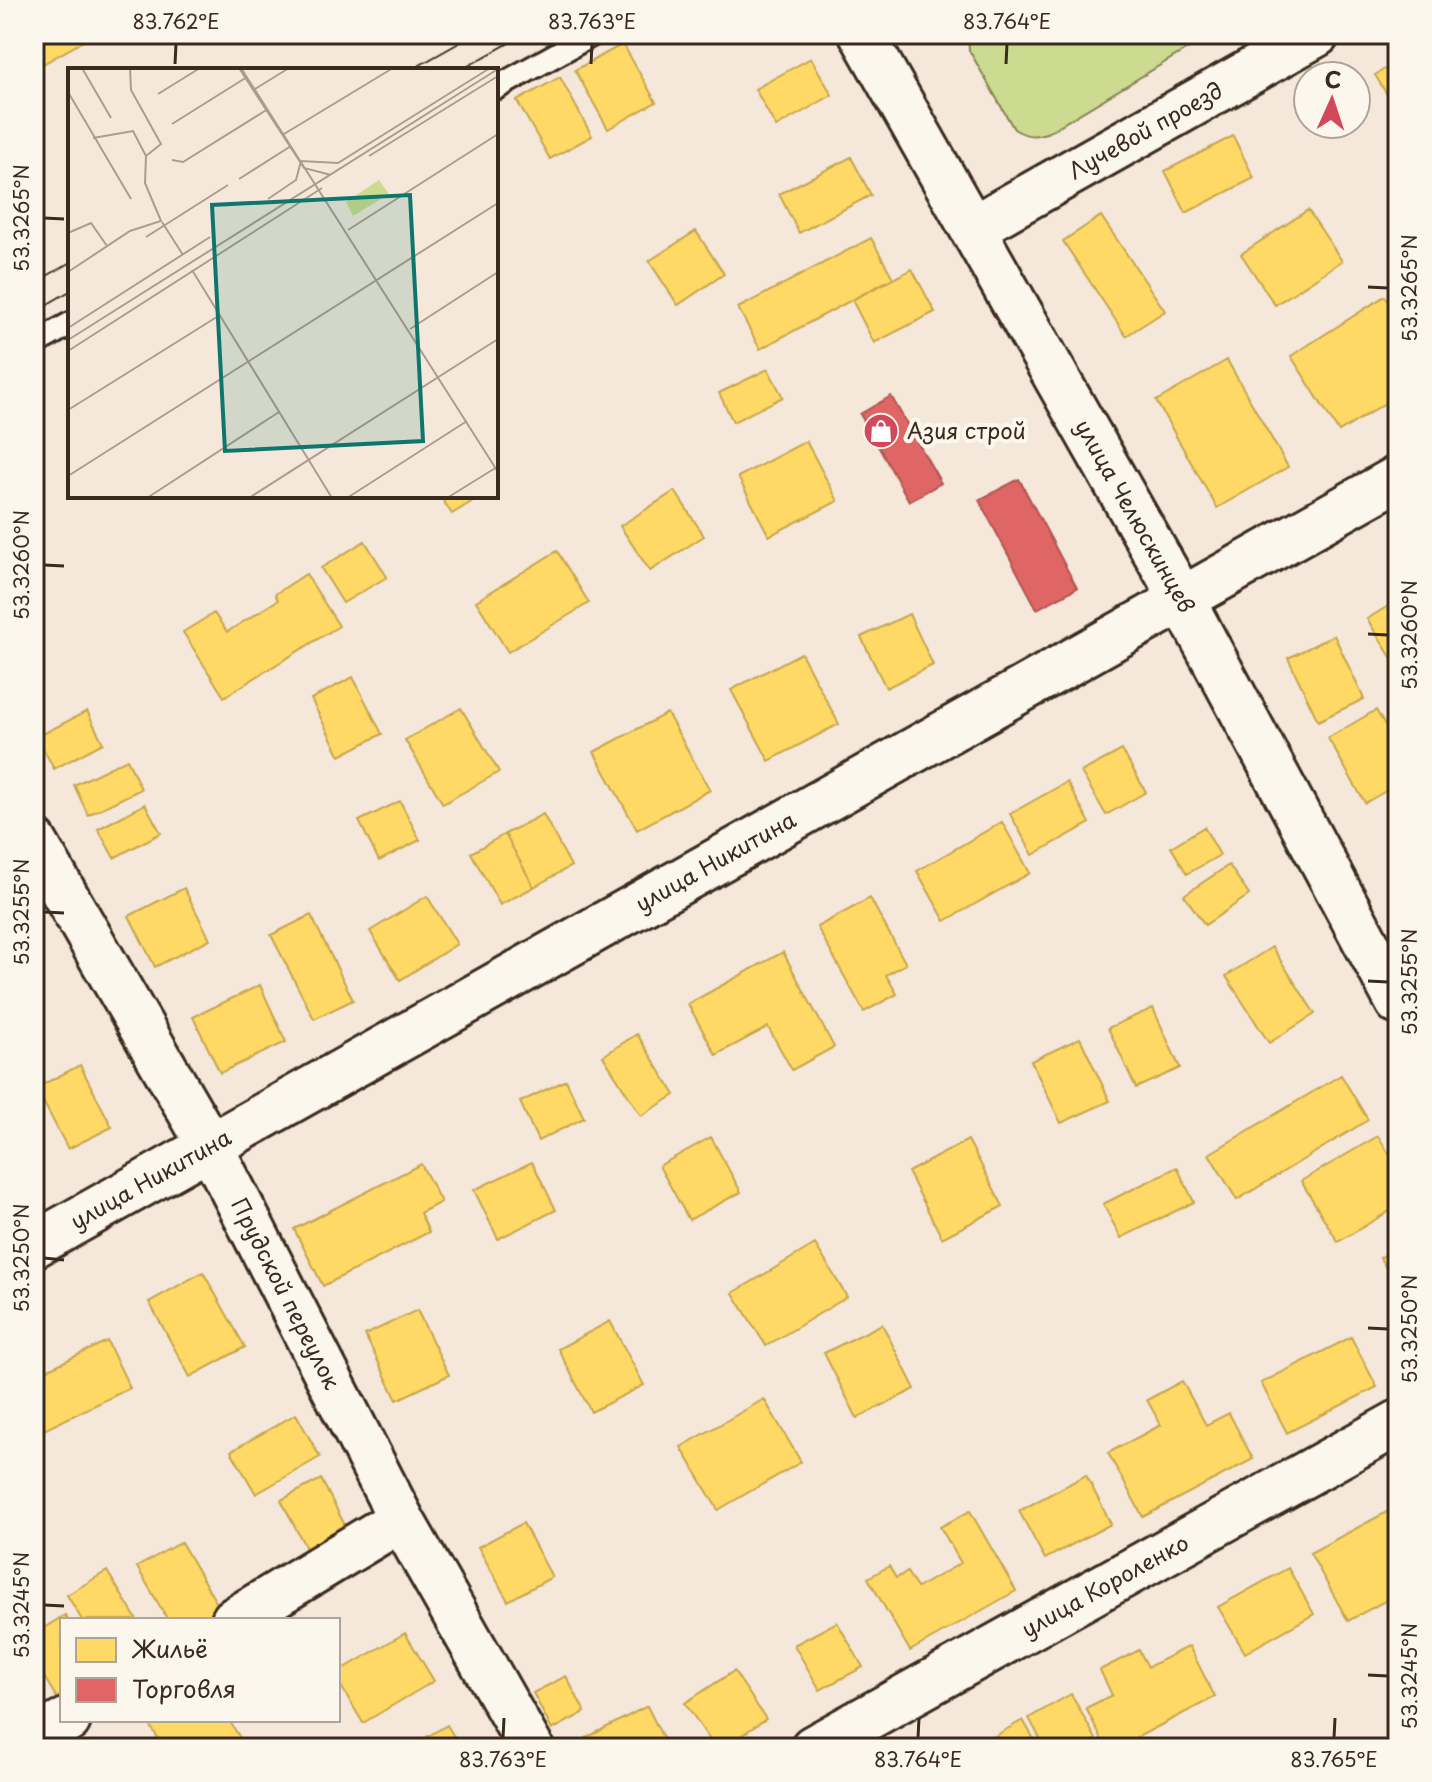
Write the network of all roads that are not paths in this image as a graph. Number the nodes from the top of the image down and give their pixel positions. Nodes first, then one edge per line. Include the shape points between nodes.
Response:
1 (593, 34) edge
2 (862, 34) edge
3 (1317, 34) edge
4 (498, 87) edge
5 (973, 228) junction
6 (68, 325) edge
7 (34, 344) edge
8 (1398, 478) edge
9 (1183, 601) junction
10 (34, 841) edge
11 (1391, 975) edge
12 (210, 1146) junction
13 (34, 1245) edge
14 (1398, 1423) edge
15 (401, 1519) junction
16 (237, 1618) edge
17 (64, 1722) edge
18 (34, 1739) edge
19 (531, 1748) edge
20 (813, 1748) edge

1 - 4 lane
2 - 5 street, улица Челюскинцев
3 - 5 street, Лучевой проезд
5 - 9 street, улица Челюскинцев
6 - 7 lane
8 - 9 street, улица Никитина
9 - 11 street, улица Челюскинцев
9 - 12 street, улица Никитина
10 - 12 street, Прудской переулок
12 - 13 street, улица Никитина
12 - 15 street, Прудской переулок
14 - 20 street, улица Короленко
15 - 16 street
15 - 19 street, Прудской переулок
17 - 18 street

